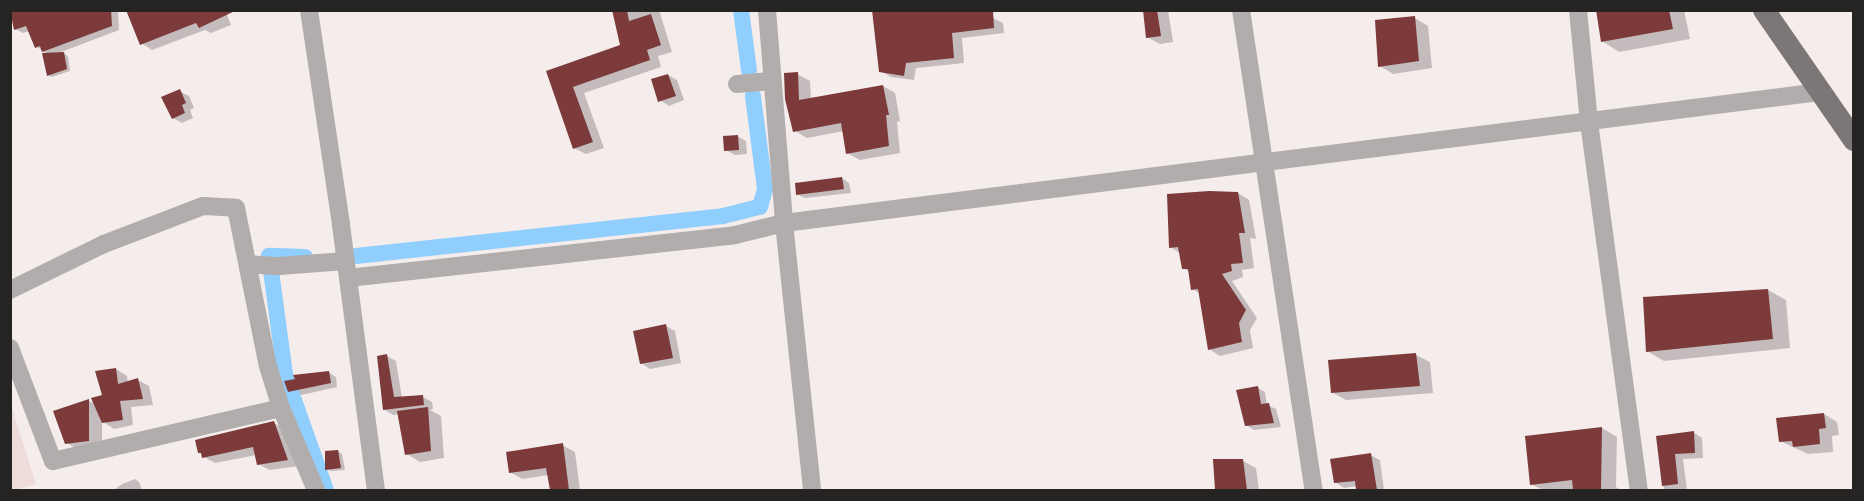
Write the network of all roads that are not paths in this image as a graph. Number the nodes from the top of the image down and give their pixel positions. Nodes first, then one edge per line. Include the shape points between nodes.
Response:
1 (309, 10) edge
2 (767, 10) edge
3 (1241, 10) edge
4 (1578, 10) edge
5 (1764, 10) edge
6 (772, 81) junction
7 (737, 84) dead end
8 (1820, 92) junction
9 (1589, 122) junction
10 (1854, 140) edge
11 (1265, 160) junction
12 (784, 223) junction
13 (254, 265) junction
14 (347, 270) junction
15 (10, 290) edge
16 (10, 348) edge
17 (280, 408) junction
18 (316, 490) edge
19 (376, 490) edge
20 (812, 490) edge
21 (1314, 490) edge
22 (1640, 490) edge

1 - 14 street
2 - 6 street
3 - 11 street
4 - 9 street
5 - 8 main road
6 - 7 street
6 - 12 street
8 - 9 street
8 - 10 main road
9 - 11 street
9 - 22 street
11 - 12 street
11 - 21 street
12 - 14 street via 735,235
12 - 20 street
13 - 14 street
13 - 15 street via 236,208 203,206 104,244
13 - 17 street via 268,366
14 - 19 street
16 - 17 street via 53,461
17 - 18 street

